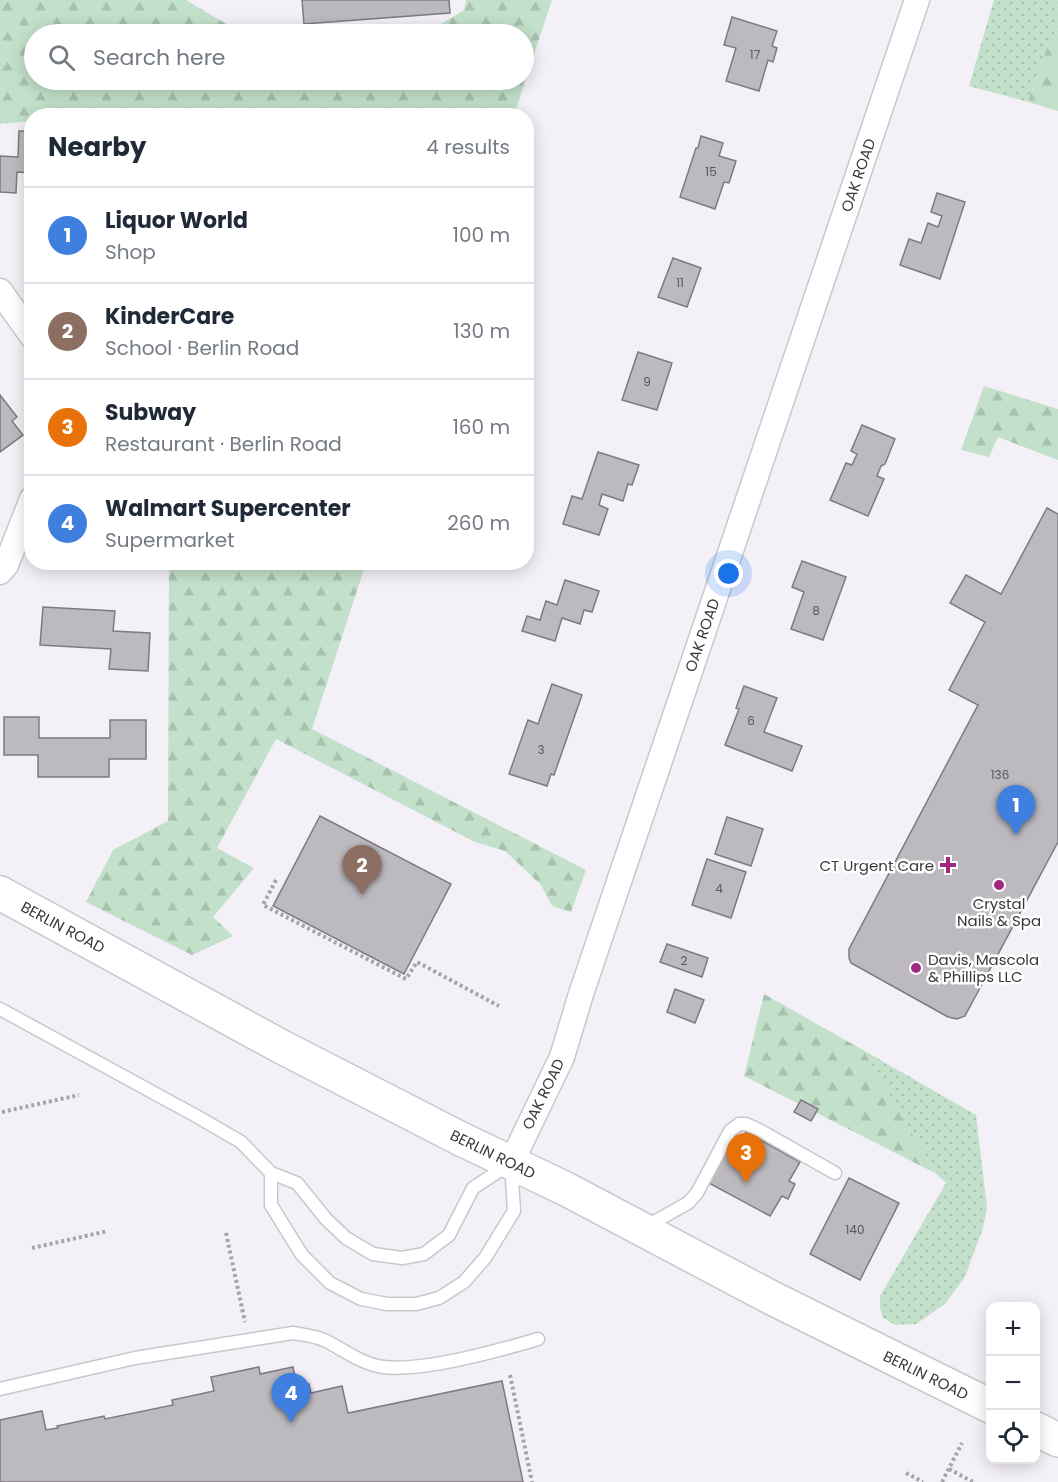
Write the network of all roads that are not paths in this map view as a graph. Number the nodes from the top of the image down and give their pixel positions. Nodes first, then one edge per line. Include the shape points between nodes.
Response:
1 (917, 0) edge
2 (0, 291) edge
3 (24, 325) edge
4 (24, 519) edge
5 (0, 572) edge
6 (0, 893) edge
7 (0, 1009) edge
8 (511, 1163) junction
9 (271, 1173) junction
10 (835, 1173) dead end
11 (641, 1229) junction
12 (538, 1339) dead end
13 (0, 1389) edge
14 (986, 1404) edge
15 (1040, 1431) edge
16 (1058, 1440) edge

1 - 8 street, OAK ROAD via 562,1057
2 - 3 street
4 - 5 street
6 - 8 main road, BERLIN ROAD via 280,1046
7 - 9 lane via 241,1142
8 - 9 lane via 473,1188 449,1234 424,1254 402,1258 373,1254 346,1238 297,1183
8 - 9 lane via 514,1211 485,1258 464,1282 439,1298 416,1304 361,1299 330,1283 302,1255 272,1205
8 - 11 main road, BERLIN ROAD
10 - 11 lane via 761,1131 739,1124 730,1131 688,1203
11 - 14 main road, BERLIN ROAD
12 - 13 lane via 423,1365 383,1367 351,1356 324,1340 293,1333 135,1358
15 - 16 main road

